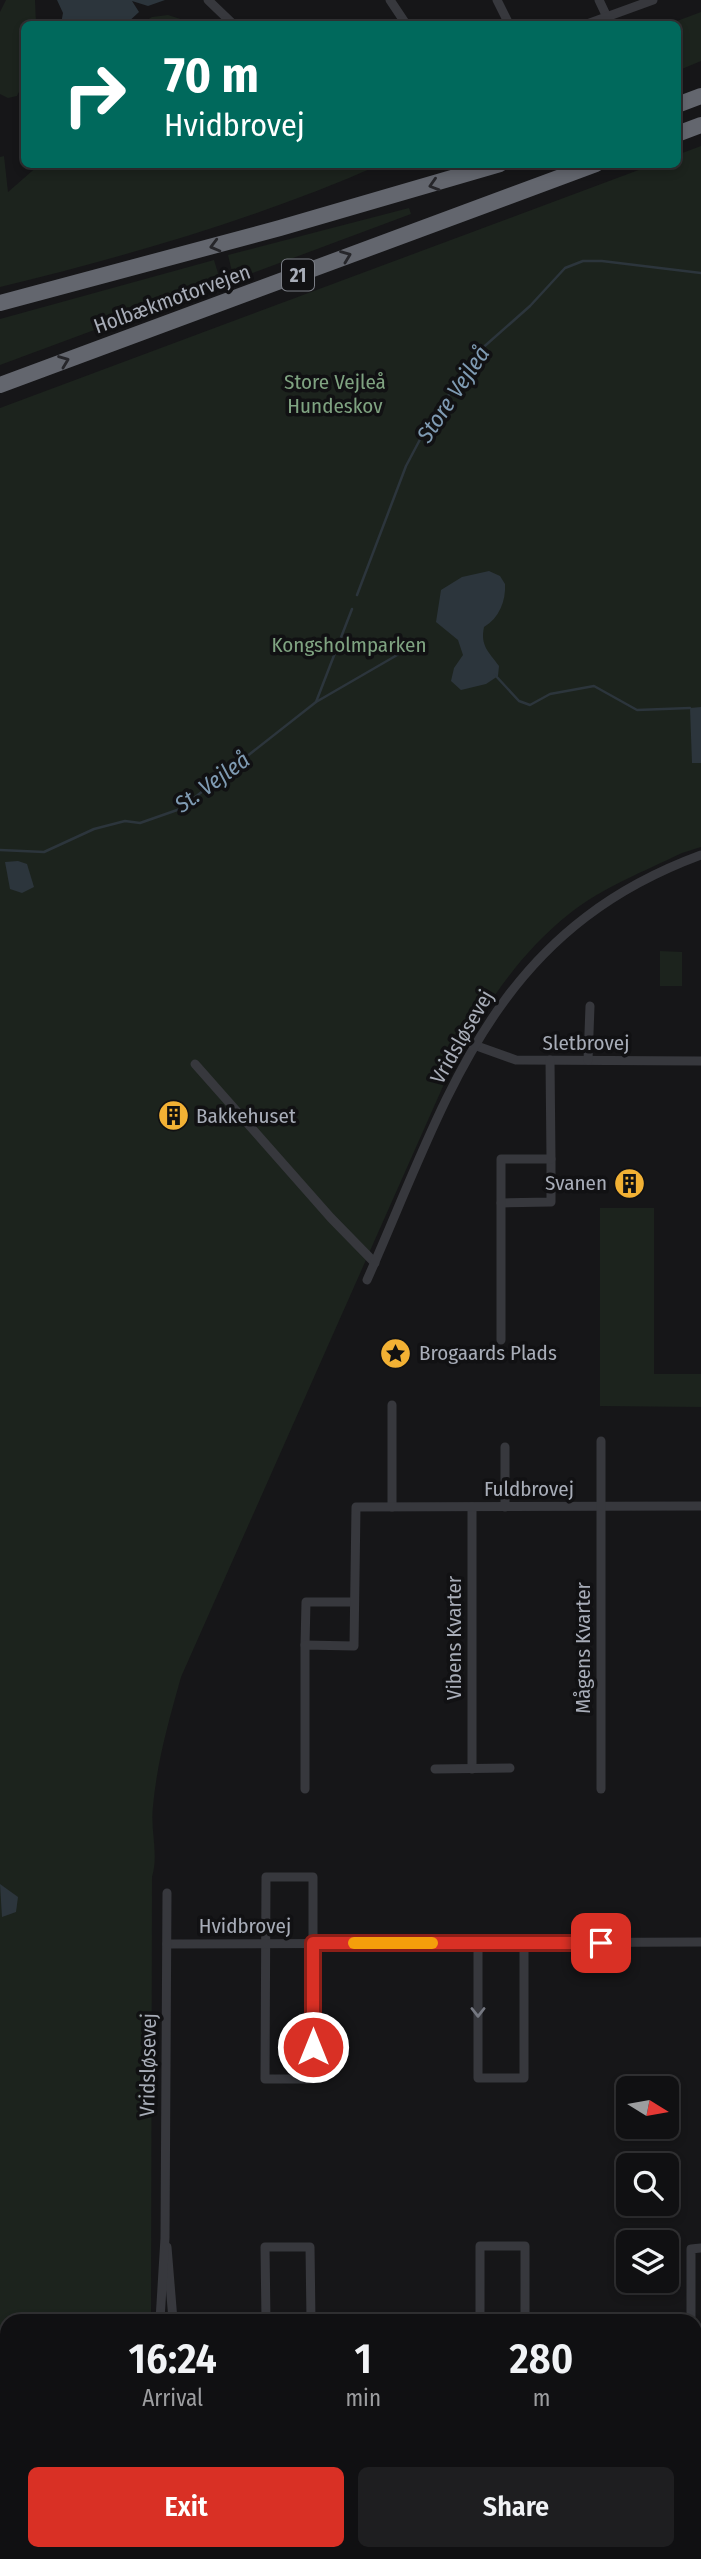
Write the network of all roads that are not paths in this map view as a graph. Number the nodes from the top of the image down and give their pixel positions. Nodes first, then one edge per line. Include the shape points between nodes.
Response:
1 (208, 0) edge
2 (390, 0) edge
3 (497, 0) edge
4 (599, 0) edge
5 (653, 0) edge
6 (607, 17) junction
7 (230, 21) edge
8 (404, 21) edge
9 (508, 21) edge
10 (596, 21) edge
11 (701, 96) edge
12 (681, 104) edge
13 (701, 125) edge
14 (681, 132) edge
15 (485, 168) edge
16 (585, 168) edge
17 (0, 303) edge
18 (0, 386) edge
19 (701, 855) edge
20 (590, 1006) dead end
21 (474, 1045) junction
22 (551, 1060) junction
23 (588, 1060) junction
24 (701, 1061) edge
25 (195, 1064) dead end
26 (551, 1159) junction
27 (501, 1203) junction
28 (375, 1263) junction
29 (367, 1280) dead end
30 (501, 1340) dead end
31 (393, 1405) dead end
32 (601, 1441) dead end
33 (505, 1447) dead end
34 (599, 1506) junction
35 (701, 1506) edge
36 (392, 1507) junction
37 (471, 1507) junction
38 (505, 1507) junction
39 (354, 1602) junction
40 (305, 1646) junction
41 (510, 1768) dead end
42 (435, 1769) dead end
43 (472, 1769) junction
44 (601, 1788) dead end
45 (305, 1789) dead end
46 (167, 1893) dead end
47 (701, 1942) edge
48 (265, 1943) junction
49 (313, 1943) junction
50 (167, 1944) junction
51 (478, 1944) junction
52 (524, 1944) junction
53 (166, 2238) junction
54 (701, 2248) edge
55 (160, 2314) edge
56 (173, 2314) edge
57 (266, 2314) edge
58 (310, 2314) edge
59 (480, 2314) edge
60 (525, 2314) edge
61 (691, 2314) edge

1 - 7 street
2 - 8 street
3 - 9 street
4 - 6 street
5 - 6 street
6 - 10 street
11 - 12 highway
13 - 14 highway
15 -> 17 highway, Holbækmotorvejen / 21
18 -> 16 highway, Holbækmotorvejen / 21
19 - 21 street, Vridsløsevej via 632,886 583,918 550,946 506,995
20 - 23 street
21 - 22 street, Sletbrovej via 516,1060
21 - 28 street, Vridsløsevej
22 - 23 street, Sletbrovej
22 - 26 street
23 - 24 street, Sletbrovej
25 - 28 street
26 - 27 street via 551,1202
26 - 27 street via 501,1159
27 - 30 street
28 - 29 street, Vridsløsevej
31 - 36 street
32 - 34 street, Mågens Kvarter
33 - 38 street
34 - 35 street, Fuldbrovej
34 - 38 street, Fuldbrovej
34 - 44 street, Mågens Kvarter
36 - 37 street, Fuldbrovej
36 - 39 street, Fuldbrovej via 356,1507
37 - 38 street, Fuldbrovej
37 - 43 street, Vibens Kvarter
39 - 40 street via 306,1602
39 - 40 street via 354,1646
40 - 45 street
41 - 43 street
42 - 43 street
46 - 50 street, Vridsløsevej
47 - 52 street, Hvidbrovej
48 - 49 street, Hvidbrovej
48 - 49 street via 265,1877 313,1877
48 - 49 street via 265,2078 289,2079 313,2079
48 - 50 street, Hvidbrovej
49 - 51 street, Hvidbrovej
50 - 53 street, Vridsløsevej
51 - 52 street, Hvidbrovej
51 -> 52 street via 478,2078 524,2078
53 - 55 street, Vridsløsevej
53 - 56 street, Vridsløsevej
54 - 61 street via 691,2249
57 - 58 street via 265,2247 310,2247
59 - 60 street via 480,2246 525,2246

